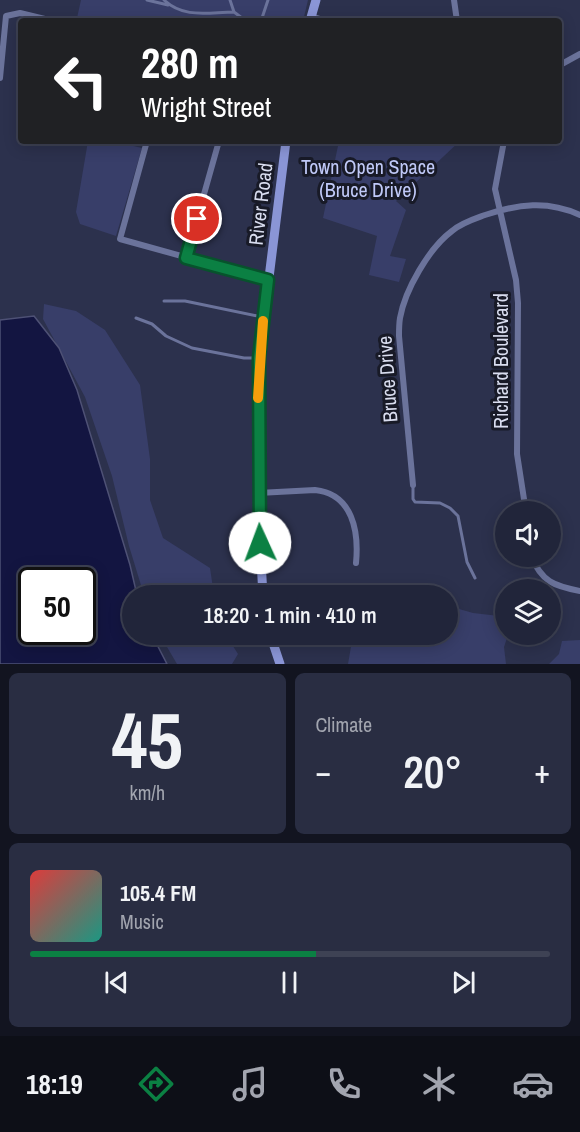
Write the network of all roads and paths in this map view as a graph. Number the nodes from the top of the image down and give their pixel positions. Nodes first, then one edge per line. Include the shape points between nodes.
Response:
1 (147, 0) edge
2 (164, 0) edge
3 (230, 0) edge
4 (268, 0) edge
5 (316, 0) edge
6 (454, 0) edge
7 (170, 6) junction
8 (234, 12) junction
9 (41, 18) edge
10 (242, 18) edge
11 (262, 18) edge
12 (311, 18) edge
13 (457, 18) edge
14 (580, 54) edge
15 (562, 64) edge
16 (0, 78) edge
17 (146, 144) edge
18 (218, 144) edge
19 (286, 144) edge
20 (503, 144) edge
21 (500, 210) junction
22 (580, 214) edge
23 (186, 258) junction
24 (268, 280) junction
25 (164, 301) dead end
26 (136, 318) dead end
27 (263, 318) junction
28 (259, 358) junction
29 (413, 485) joint
30 (258, 493) junction
31 (524, 501) edge
32 (356, 563) dead end
33 (536, 567) edge
34 (475, 578) dead end
35 (262, 585) edge
36 (580, 591) edge
37 (274, 645) edge
38 (280, 664) edge

1 - 7 lane
2 - 7 lane
3 - 8 lane
4 - 11 lane
5 - 12 main road
6 - 13 street
7 - 8 lane via 194,14
8 - 10 lane
9 - 16 street via 20,13 6,16
14 - 15 street
17 - 23 street via 120,239
18 - 23 street
19 - 24 main road, River Road
20 - 21 street, Richard Boulevard via 495,189
21 - 22 street, Bruce Drive via 538,204
21 - 29 street, Bruce Drive via 469,221 438,244 422,266 400,317
21 - 31 street, Richard Boulevard via 518,303 517,454
23 - 24 street
24 - 27 main road, River Road
25 - 27 lane via 185,301
26 - 28 lane via 192,348
27 - 28 main road, River Road
28 - 30 main road, River Road
29 - 34 lane via 415,502 440,503 458,516 466,559
30 - 32 street via 315,490 338,498 347,506 354,524
30 - 35 main road, River Road
33 - 36 street via 547,581
37 - 38 main road

